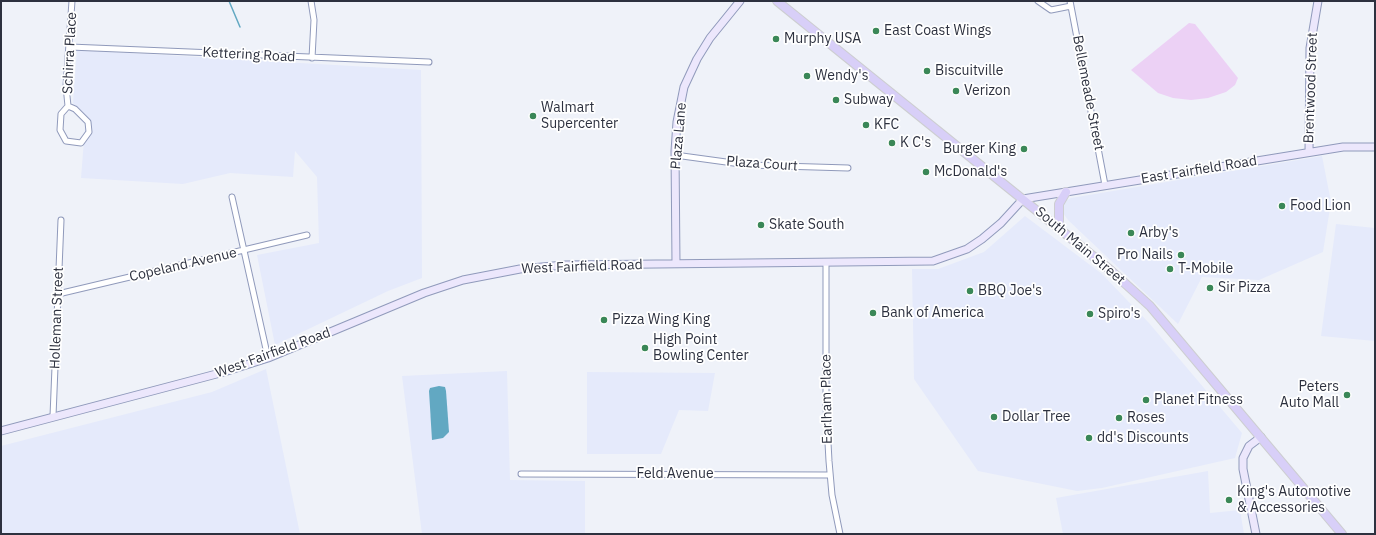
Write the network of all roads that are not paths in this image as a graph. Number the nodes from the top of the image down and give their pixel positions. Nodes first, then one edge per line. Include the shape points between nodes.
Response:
1 (72, 1) edge
2 (311, 1) edge
3 (740, 1) edge
4 (777, 1) edge
5 (1038, 1) edge
6 (1318, 1) edge
7 (1071, 4) edge
8 (70, 47) junction
9 (312, 58) junction
10 (429, 62) dead end
11 (68, 106) junction
12 (1375, 147) edge
13 (1309, 152) junction
14 (675, 155) junction
15 (848, 168) dead end
16 (1105, 185) junction
17 (1066, 192) junction
18 (232, 197) dead end
19 (1023, 199) junction
20 (61, 220) dead end
21 (1059, 228) junction
22 (307, 235) dead end
23 (244, 250) junction
24 (826, 263) junction
25 (676, 264) junction
26 (58, 294) junction
27 (268, 358) junction
28 (53, 416) junction
29 (1, 431) edge
30 (1261, 437) junction
31 (521, 474) dead end
32 (830, 475) junction
33 (840, 534) edge
34 (1256, 534) edge
35 (1342, 534) edge

1 - 8 street, Schirra Place
2 - 9 street via 314,20
3 - 14 main road, Plaza Lane via 710,38 684,87 677,122
4 - 19 main road, South Main Street
5 - 7 street via 1051,10
6 - 13 main road, Brentwood Street via 1310,48
7 - 16 street, Bellemeade Street
8 - 9 street, Kettering Road
8 - 11 street, Schirra Place via 66,86
9 - 10 street, Kettering Road
11 - 11 street, Schirra Place via 61,114 60,130 66,141 81,142 89,132 88,122 75,109
12 - 13 main road, East Fairfield Road via 1359,146
13 - 16 main road, East Fairfield Road
14 - 15 street, Plaza Court via 748,165
14 - 25 main road, Plaza Lane
16 - 17 main road, East Fairfield Road
17 - 19 main road, East Fairfield Road
17 - 21 main road via 1059,204
18 - 23 street
19 - 21 main road, South Main Street
19 - 24 main road, West Fairfield Road via 982,239 951,256 922,262
20 - 26 street, Holleman Street
21 - 30 main road, South Main Street via 1150,306
22 - 23 street, Copeland Avenue
23 - 26 street, Copeland Avenue
23 - 27 street
24 - 25 main road, West Fairfield Road
24 - 32 street, Earlham Place via 826,406
25 - 27 main road, West Fairfield Road via 534,267 463,280 424,293
26 - 28 street, Holleman Street
27 - 28 main road, West Fairfield Road via 184,384
28 - 29 main road, West Fairfield Road
30 - 34 main road via 1249,446 1243,458 1242,469
30 - 35 main road, South Main Street
31 - 32 street, Feld Avenue
32 - 33 street, Earlham Place

